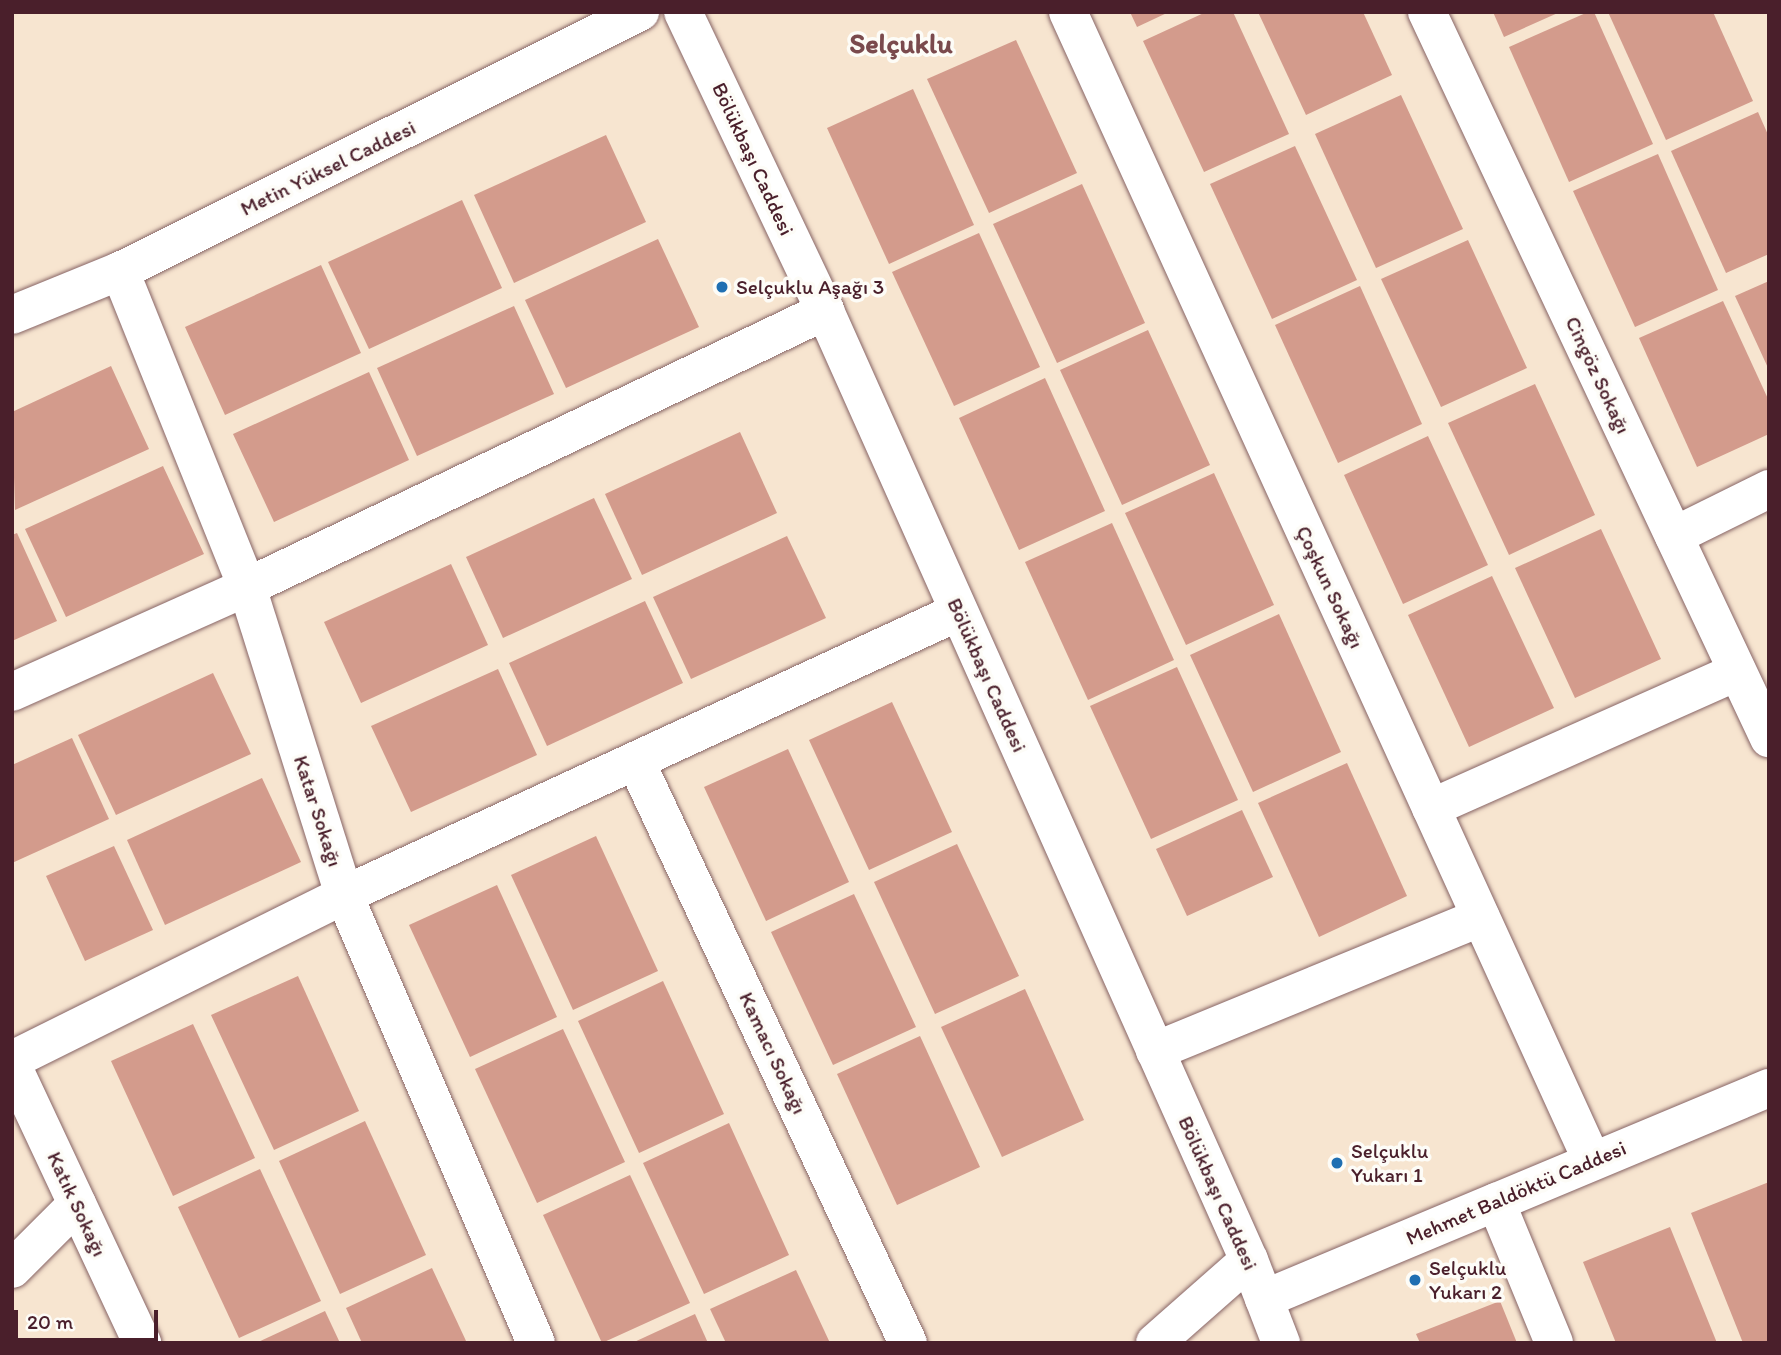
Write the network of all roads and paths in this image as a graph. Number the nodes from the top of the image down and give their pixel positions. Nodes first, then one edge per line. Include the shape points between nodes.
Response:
1 (640, 12) edge
2 (683, 12) edge
3 (1068, 12) edge
4 (1427, 12) edge
5 (120, 271) junction
6 (825, 311) junction
7 (12, 314) edge
8 (1769, 489) edge
9 (1674, 536) junction
10 (247, 587) junction
11 (958, 612) junction
12 (1737, 672) junction
13 (12, 692) edge
14 (1768, 733) edge
15 (637, 764) junction
16 (1431, 808) junction
17 (344, 895) junction
18 (1481, 917) junction
19 (1155, 1051) junction
20 (12, 1060) edge
21 (12, 1065) edge
22 (1769, 1087) edge
23 (1592, 1161) junction
24 (1496, 1202) junction
25 (77, 1204) junction
26 (1249, 1260) junction
27 (12, 1269) edge
28 (1264, 1299) junction
29 (142, 1343) edge
30 (536, 1343) edge
31 (908, 1343) edge
32 (1156, 1343) edge
33 (1281, 1343) edge
34 (1554, 1343) edge

1 - 5 street, Metin Yüksel Caddesi
2 - 6 street, Bölükbaşı Caddesi
3 - 16 street, Çoşkun Sokağı
4 - 9 street, Cingöz Sokağı
5 - 7 street, Metin Yüksel Caddesi
5 - 10 street, Katar Sokağı
6 - 10 street
6 - 11 street, Bölükbaşı Caddesi
8 - 9 street
9 - 12 street, Cingöz Sokağı
10 - 13 street
10 - 17 street, Katar Sokağı
11 - 15 street
11 - 19 street, Bölükbaşı Caddesi
12 - 14 street, Cingöz Sokağı
12 - 16 street
15 - 17 street
15 - 31 street, Kamacı Sokağı
16 - 18 street, Çoşkun Sokağı
17 - 20 street
17 - 30 street, Katar Sokağı
18 - 19 street
18 - 23 street, Çoşkun Sokağı
19 - 26 street, Bölükbaşı Caddesi
21 - 25 street, Katık Sokağı
22 - 23 street, Mehmet Baldöktü Caddesi
23 - 24 street, Mehmet Baldöktü Caddesi
24 - 28 street, Mehmet Baldöktü Caddesi
24 - 34 street
25 - 27 street
25 - 29 street, Katık Sokağı
26 - 28 street, Bölükbaşı Caddesi
26 - 32 street
28 - 33 street, Bölükbaşı Caddesi

